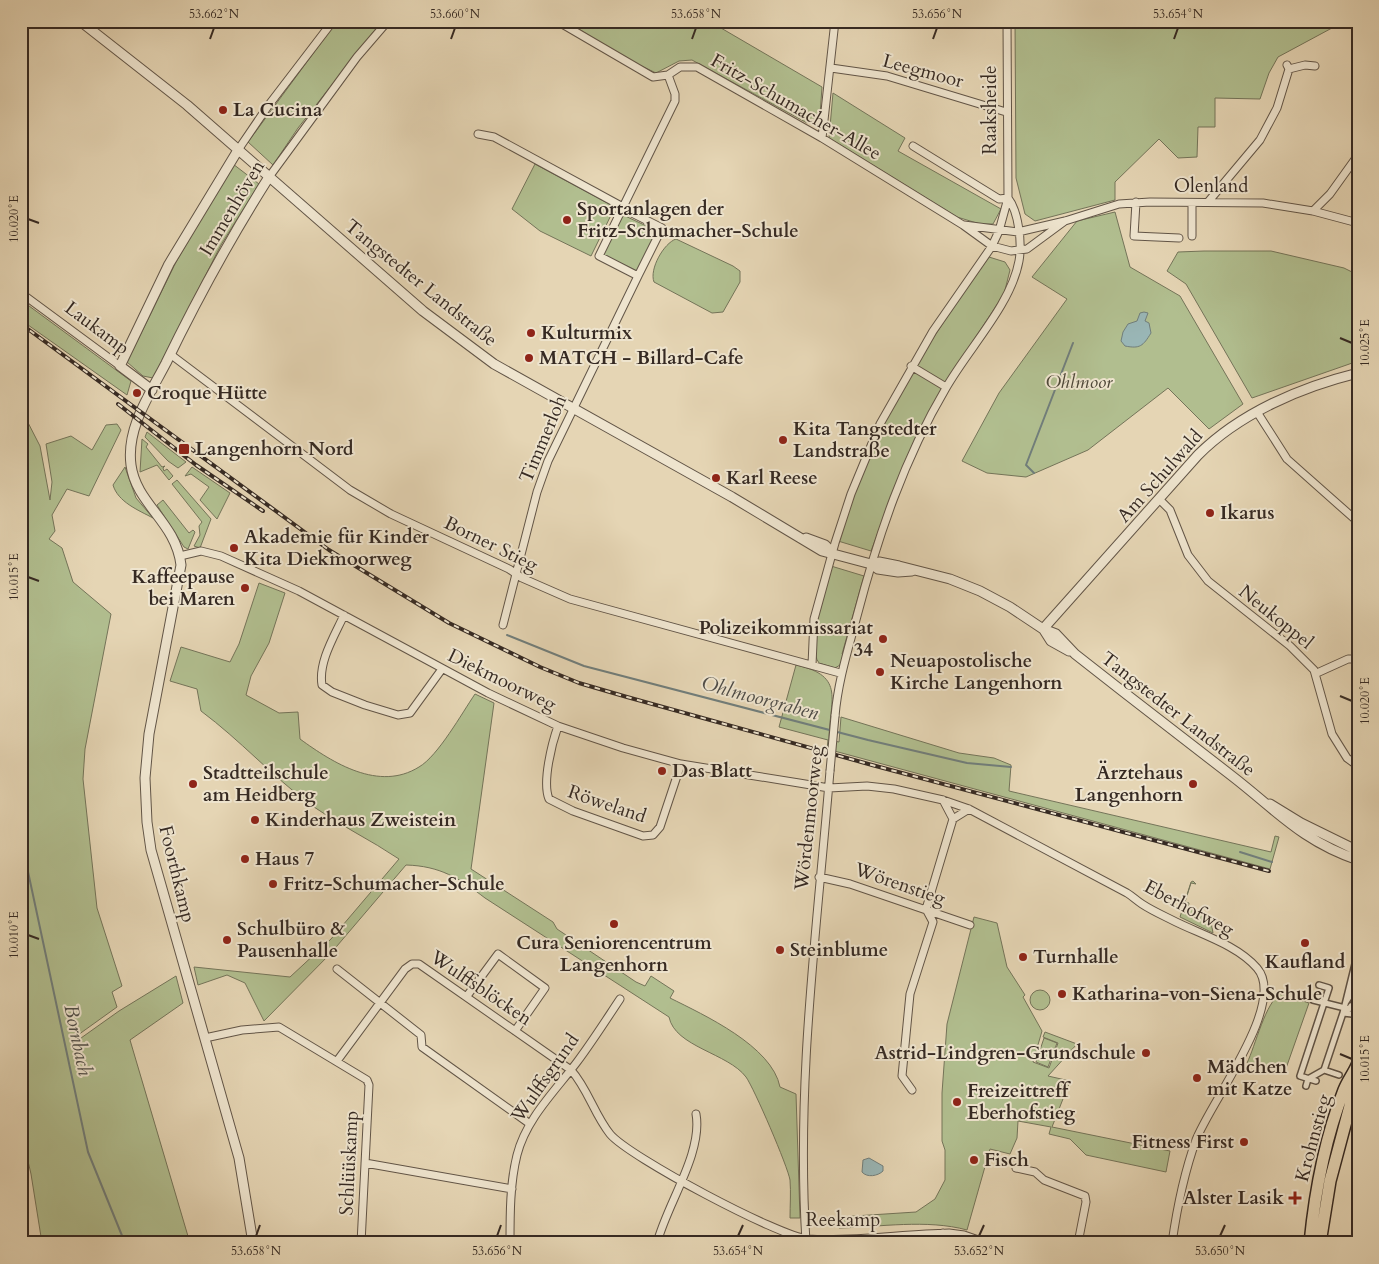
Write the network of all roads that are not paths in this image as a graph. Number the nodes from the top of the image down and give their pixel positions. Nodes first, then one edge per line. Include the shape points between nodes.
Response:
1 (80, 21) edge
2 (333, 21) edge
3 (388, 21) edge
4 (557, 21) edge
5 (835, 21) edge
6 (1007, 21) edge
7 (1315, 66) dead end
8 (831, 68) junction
9 (668, 75) junction
10 (1006, 112) junction
11 (478, 134) dead end
12 (822, 138) junction
13 (913, 146) dead end
14 (238, 150) junction
15 (1358, 156) edge
16 (269, 177) junction
17 (1008, 198) junction
18 (1136, 202) junction
19 (1208, 202) junction
20 (1192, 203) junction
21 (623, 208) junction
22 (1313, 211) junction
23 (1065, 221) junction
24 (1358, 223) edge
25 (963, 224) junction
26 (999, 231) junction
27 (1008, 232) joint
28 (1018, 232) junction
29 (1192, 236) dead end
30 (1179, 238) dead end
31 (994, 243) junction
32 (1020, 251) junction
33 (638, 276) junction
34 (21, 293) edge
35 (170, 354) junction
36 (120, 366) junction
37 (911, 366) junction
38 (1358, 373) edge
39 (946, 387) junction
40 (152, 390) junction
41 (572, 408) junction
42 (1257, 412) junction
43 (134, 431) joint
44 (1159, 499) junction
45 (1358, 522) edge
46 (832, 552) junction
47 (180, 556) junction
48 (871, 564) junction
49 (515, 574) junction
50 (344, 615) junction
51 (503, 625) dead end
52 (1043, 629) junction
53 (1358, 659) edge
54 (812, 665) junction
55 (442, 669) junction
56 (840, 673) junction
57 (1317, 673) junction
58 (558, 726) junction
59 (681, 764) junction
60 (1358, 766) edge
61 (829, 788) junction
62 (1261, 799) junction
63 (943, 800) junction
64 (969, 809) junction
65 (953, 819) junction
66 (1358, 851) edge
67 (1358, 860) edge
68 (819, 877) junction
69 (926, 909) junction
70 (970, 925) dead end
71 (1355, 967) edge
72 (337, 969) dead end
73 (1358, 983) edge
74 (1319, 985) dead end
75 (467, 996) junction
76 (620, 999) dead end
77 (1313, 1000) dead end
78 (380, 1003) junction
79 (1324, 1004) junction
80 (1351, 1006) dead end
81 (1344, 1007) junction
82 (1343, 1013) junction
83 (1352, 1014) dead end
84 (515, 1030) junction
85 (205, 1038) junction
86 (337, 1061) junction
87 (1356, 1068) edge
88 (571, 1070) junction
89 (1324, 1070) junction
90 (1339, 1075) dead end
91 (1308, 1079) junction
92 (1316, 1081) dead end
93 (1306, 1086) dead end
94 (912, 1090) dead end
95 (696, 1114) dead end
96 (530, 1124) junction
97 (365, 1164) junction
98 (1016, 1168) dead end
99 (680, 1181) junction
100 (512, 1189) junction
101 (942, 1233) junction
102 (806, 1241) edge
103 (253, 1243) edge
104 (361, 1243) edge
105 (510, 1243) edge
106 (657, 1243) edge
107 (942, 1243) edge
108 (987, 1243) edge
109 (1078, 1243) edge
110 (1172, 1243) edge
111 (1310, 1243) edge
112 (1320, 1243) edge

1 - 14 street, Tangstedter Landstraße via 187,105
2 - 14 street, Immenhöven
3 - 16 street, Immenhöven via 357,57
4 - 9 street, Fritz-Schumacher-Allee via 653,77
5 - 8 street
6 - 10 street, Raaksheide
7 - 19 street via 1288,67 1277,108 1260,140
8 - 10 street, Leegmoor via 888,76
8 - 12 street
9 - 12 street, Fritz-Schumacher-Allee via 680,67 696,67
9 - 21 street via 675,101
10 - 17 street, Raaksheide
11 - 21 street, Timmerloh via 494,137
12 - 25 street, Fritz-Schumacher-Allee
13 - 17 street via 999,198
14 - 16 street, Tangstedter Landstraße
14 - 36 street, Immenhöven via 169,264
15 - 22 street
16 - 35 street, Immenhöven via 231,238
16 - 41 street, Tangstedter Landstraße via 453,335 494,364
17 - 26 street, Raaksheide
17 - 28 street, Raaksheide
18 - 20 street, Olenland
18 - 23 street, Olenland via 1105,207
18 - 30 street via 1134,236
19 - 20 street, Olenland
19 - 22 street, Olenland via 1263,203
20 - 29 street
21 - 33 street via 599,256
21 - 33 street, Timmerloh via 662,228
22 - 24 street, Olenland
23 - 28 street, Olenland
23 - 32 street, Olenland
25 - 26 street, Fritz-Schumacher-Allee
25 - 31 street, Fritz-Schumacher-Allee
26 - 27 street, Fritz-Schumacher-Allee
26 - 31 street, Raaksheide
27 - 28 street, Olenland
28 - 32 street, Raaksheide
31 - 32 street, Fritz-Schumacher-Allee
31 - 37 street
32 - 39 street, Wördenmoorweg via 1006,296
33 - 41 street, Timmerloh
34 - 36 street, Laukamp
35 - 40 street, Immenhöven
35 - 49 street, Borner Stieg via 350,490 391,514
36 - 40 street, Laukamp
37 - 39 street
37 - 46 street via 880,424 851,494
38 - 42 street, Am Schulwald via 1310,388
39 - 48 street, Wördenmoorweg via 899,481
40 - 43 street, Immenhöven
41 - 46 street, Tangstedter Landstraße via 800,537 826,545
41 - 49 street, Timmerloh via 540,484
42 - 44 street, Am Schulwald via 1226,430 1206,447
42 - 45 street via 1287,458
43 - 47 street, Foorthkamp via 130,453 134,476 141,492 169,529
44 - 52 street, Am Schulwald
44 - 57 street, Neukoppel via 1170,510 1188,555 1208,581 1290,646
46 - 48 street, Tangstedter Landstraße
46 - 54 street via 814,619
47 - 50 street, Diekmoorweg via 201,551 221,556
47 - 85 street, Foorthkamp via 144,778 151,850
48 - 52 street, Tangstedter Landstraße via 880,562 950,579 1010,607
48 - 56 street, Wördenmoorweg
49 - 51 street, Timmerloh
49 - 54 street, Borner Stieg via 570,599
50 - 55 street, Diekmoorweg
50 - 55 street via 321,677 322,685 332,692 398,715 410,713
52 - 62 street, Tangstedter Landstraße via 1054,643 1075,654
53 - 57 street via 1348,659
54 - 56 street, Borner Stieg
55 - 58 street, Diekmoorweg
56 - 61 street, Wördenmoorweg, bridge
57 - 60 street, Neukoppel via 1332,734 1347,758
58 - 59 street, Diekmoorweg
58 - 59 street, Röweland via 552,743 548,799 643,836 652,835 660,827
59 - 61 street, Diekmoorweg
61 - 63 street, Eberhofweg via 885,788
61 - 68 street, Wördenmoorweg
62 - 66 street, Tangstedter Landstraße
62 - 67 street, Tangstedter Landstraße via 1297,831
63 - 64 street, Eberhofweg
63 - 65 street
64 - 65 street
64 - 110 street, Eberhofweg via 1127,893 1140,903 1228,947 1256,967 1261,975 1263,997 1260,1015 1249,1042 1197,1138 1181,1191
65 - 69 street
68 - 69 street, Wörenstieg
68 - 102 street, Wördenmoorweg via 803,1096 802,1179
69 - 70 street, Wörenstieg
69 - 94 street via 933,922 910,994 903,1054 902,1076
71 - 81 street
72 - 78 street
73 - 81 street
74 - 79 street via 1329,988
75 - 78 street, Wulffsblöcken via 425,967 412,964
75 - 84 street, Wulffsblöcken
75 - 84 street via 498,954 545,988
76 - 88 street, Wulffsgrund
77 - 79 street
78 - 86 street, Wulffsblöcken
78 - 96 street via 421,1035 422,1047
79 - 81 street
79 - 91 street via 1300,1076
80 - 81 street via 1349,1009
81 - 82 street
82 - 83 street
82 - 89 street
84 - 88 street, Wulffsblöcken
85 - 86 street via 279,1027
85 - 103 street, Foorthkamp via 239,1158
86 - 97 street, Schlüüskamp via 367,1080 369,1085
87 - 111 main road, Krohnstieg via 1344,1088 1332,1127
87 - 112 main road, Krohnstieg via 1354,1091 1333,1166
88 - 96 street, Wulffsgrund
88 - 99 street, Reekamp via 611,1135 635,1156
89 - 90 street
89 - 91 street
91 - 92 street
91 - 93 street
95 - 99 street via 696,1135
96 - 100 street, Wulffsgrund via 516,1156
97 - 100 street
97 - 104 street, Schlüüskamp
98 - 109 street via 1035,1172 1049,1183 1085,1196
99 - 102 street, Reekamp
99 - 106 street
100 - 105 street, Wulffsgrund
101 - 102 street, Reekamp
101 - 107 street
101 - 108 street, Reekamp via 964,1235

